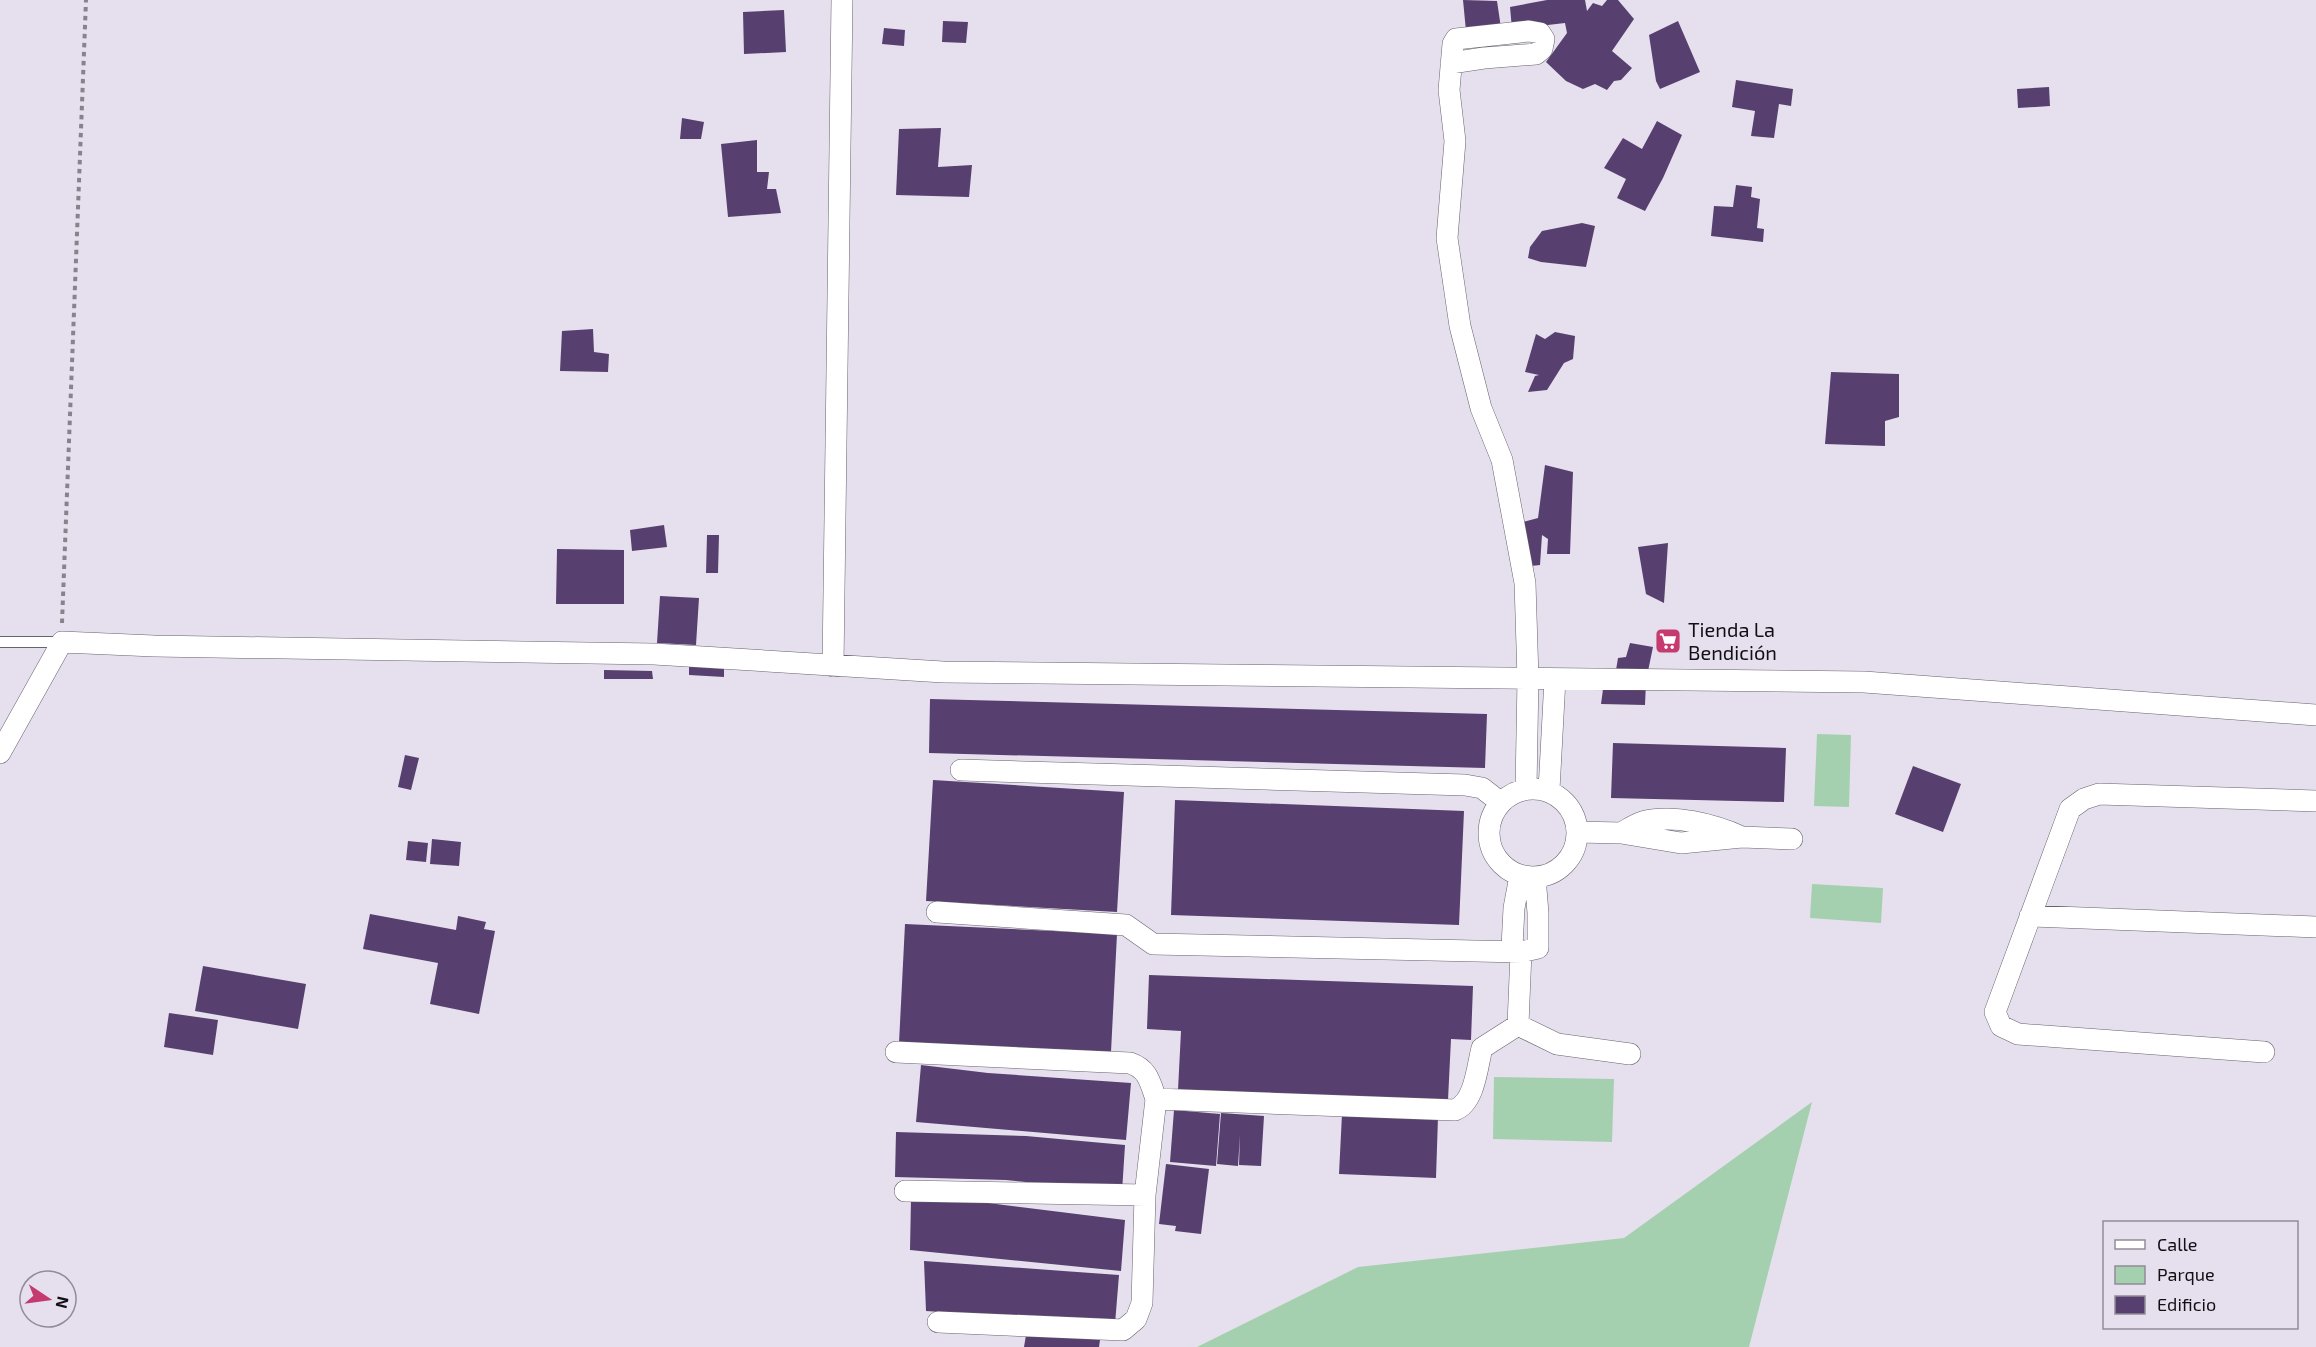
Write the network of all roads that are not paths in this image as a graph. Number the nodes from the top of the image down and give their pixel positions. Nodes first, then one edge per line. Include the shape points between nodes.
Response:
1 (842, 0) edge
2 (1450, 63) dead end
3 (0, 642) edge
4 (62, 642) junction
5 (833, 666) junction
6 (1528, 679) junction
7 (1555, 679) junction
8 (2316, 715) edge
9 (0, 753) edge
10 (962, 770) dead end
11 (1526, 788) junction
12 (1549, 790) junction
13 (2316, 801) edge
14 (1500, 802) junction
15 (1577, 832) junction
16 (1792, 839) dead end
17 (1527, 877) junction
18 (937, 912) dead end
19 (2030, 916) junction
20 (2316, 927) edge
21 (1521, 952) junction
22 (1518, 1024) junction
23 (896, 1052) dead end
24 (2264, 1053) dead end
25 (1630, 1054) dead end
26 (1156, 1099) junction
27 (905, 1191) dead end
28 (1145, 1195) junction
29 (939, 1322) dead end

1 - 5 street
2 - 6 street via 1455,141 1447,238 1460,326 1481,408 1502,460 1525,583
3 - 4 lane
4 - 5 street via 654,654
4 - 9 street
5 - 6 street via 943,672
6 - 7 street
6 - 11 street
7 - 8 street via 1864,682
7 - 12 street
10 - 14 street via 1465,785 1482,788
11 - 12 street
11 - 14 street
12 - 15 street via 1567,803
13 - 19 street via 2149,794 2099,794 2084,799 2070,809
14 - 17 street via 1490,823 1490,845 1507,869
15 - 16 street via 1621,833 1641,822 1668,820 1717,826 1742,837
15 - 17 street via 1571,857 1561,868 1549,875
17 - 21 street via 1514,908 1512,947
18 - 21 street via 1126,925 1152,944
19 - 20 street
19 - 24 street via 1995,1012 2001,1026 2018,1034 2055,1038
21 - 22 street
22 - 25 street via 1557,1044
22 - 26 street via 1482,1048 1469,1099 1455,1110
23 - 26 street via 1130,1063 1141,1066
26 - 28 street
27 - 28 street
28 - 29 street via 1142,1303 1136,1319 1123,1330

